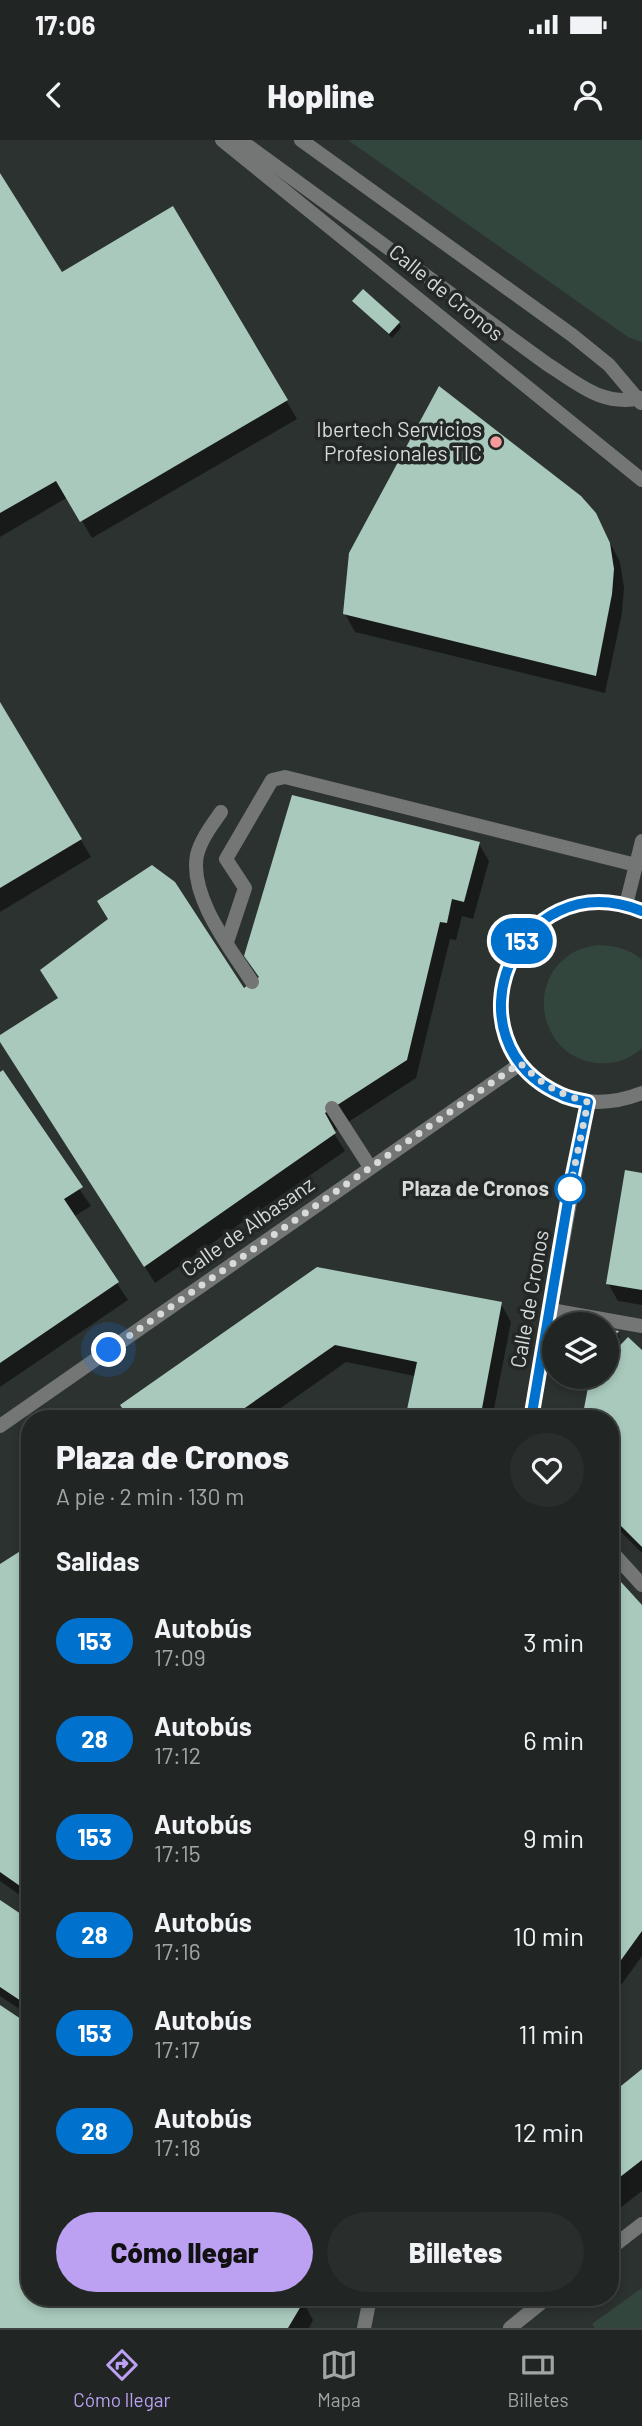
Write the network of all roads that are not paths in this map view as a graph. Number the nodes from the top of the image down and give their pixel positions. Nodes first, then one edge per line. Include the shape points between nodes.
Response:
1 (222, 140) edge
2 (240, 140) edge
3 (301, 140) edge
4 (641, 401) edge
5 (642, 480) edge
6 (221, 812) dead end
7 (642, 841) edge
8 (636, 865) junction
9 (626, 905) junction
10 (642, 911) edge
11 (227, 942) junction
12 (252, 982) dead end
13 (520, 1063) junction
14 (642, 1093) edge
15 (588, 1102) junction
16 (332, 1108) dead end
17 (370, 1167) junction
18 (551, 1310) junction
19 (642, 1326) edge
20 (23, 1410) edge
21 (533, 1410) edge
22 (21, 1411) edge
23 (0, 1426) edge
24 (619, 1560) edge
25 (642, 1585) edge
26 (642, 2224) edge
27 (619, 2242) edge
28 (368, 2306) edge
29 (537, 2306) edge
30 (515, 2324) edge
31 (364, 2328) edge
32 (497, 2328) edge

1 - 5 street, Calle de Cronos
2 - 4 street, Calle de Cronos via 547,364 599,397
3 - 4 street, Calle de Cronos via 572,335 609,365
6 - 11 street via 197,855 198,879 209,915
7 - 8 street
8 - 9 street
8 - 11 street via 285,777 272,780 226,859 245,888
9 - 10 street
9 - 13 street via 595,902 565,908 538,923 517,947 504,975 500,1006 506,1037
11 - 12 street
13 - 15 street via 562,1096
13 - 17 street, Calle de Albasanz
14 - 15 street via 622,1101
15 - 18 street, Calle de Cronos
16 - 17 street
17 - 20 street, Calle de Albasanz
18 - 19 street
18 - 21 street, Calle de Cronos
22 - 23 street, Calle de Albasanz
24 - 25 street
26 - 27 street
28 - 31 street
29 - 30 street
30 - 32 street

